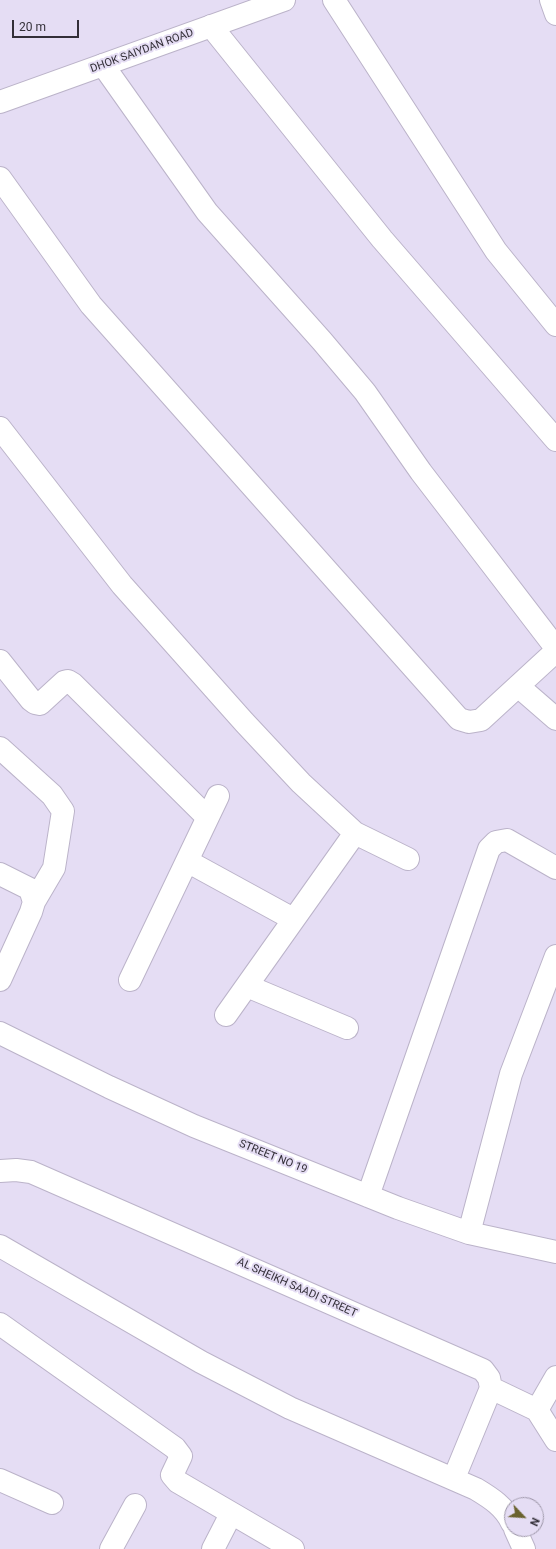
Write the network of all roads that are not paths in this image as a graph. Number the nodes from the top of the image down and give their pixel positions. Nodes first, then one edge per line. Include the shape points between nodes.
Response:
1 (284, 0) edge
2 (334, 0) edge
3 (551, 0) edge
4 (261, 4) edge
5 (556, 14) edge
6 (211, 26) junction
7 (103, 65) junction
8 (0, 102) edge
9 (0, 178) edge
10 (556, 325) edge
11 (0, 428) edge
12 (556, 440) edge
13 (556, 648) edge
14 (556, 652) edge
15 (0, 661) edge
16 (518, 686) junction
17 (556, 719) edge
18 (0, 748) edge
19 (218, 796) dead end
20 (207, 818) junction
21 (355, 833) junction
22 (408, 859) dead end
23 (187, 861) junction
24 (556, 868) edge
25 (0, 874) edge
26 (34, 902) junction
27 (293, 920) junction
28 (556, 956) edge
29 (0, 980) edge
30 (130, 980) dead end
31 (247, 986) junction
32 (226, 1014) dead end
33 (347, 1028) dead end
34 (0, 1033) edge
35 (0, 1171) edge
36 (368, 1196) junction
37 (469, 1233) junction
38 (0, 1246) edge
39 (556, 1252) edge
40 (0, 1324) edge
41 (556, 1377) edge
42 (491, 1388) junction
43 (538, 1410) junction
44 (556, 1440) edge
45 (454, 1478) junction
46 (0, 1480) edge
47 (52, 1503) dead end
48 (135, 1505) dead end
49 (504, 1510) edge
50 (231, 1514) junction
51 (518, 1537) edge
52 (111, 1549) edge
53 (213, 1549) edge
54 (292, 1549) edge
55 (524, 1549) edge

1 - 4 street, DHOK SAIYDAN ROAD
2 - 10 street via 496,252
3 - 5 street
4 - 6 street, DHOK SAIYDAN ROAD
6 - 7 street, DHOK SAIYDAN ROAD
6 - 12 street via 382,239
7 - 8 street, DHOK SAIYDAN ROAD
7 - 13 street via 207,212 365,392 421,472
9 - 16 street via 92,305 459,719 469,722 481,720
11 - 21 street via 122,585 301,783
14 - 16 street
15 - 20 street via 35,704 40,704 64,682 73,684
16 - 17 street
18 - 26 street via 52,795 63,811 54,868
19 - 20 street
20 - 23 street
21 - 22 street
21 - 27 street
23 - 27 street
23 - 30 street
24 - 36 street via 507,840 496,842 488,849
25 - 26 street via 30,889
26 - 29 street
27 - 31 street
28 - 37 street via 511,1074
31 - 32 street
31 - 33 street
34 - 36 street, STREET NO 19 via 194,1126
35 - 42 street, AL SHEIKH SAADI STREET via 32,1172 483,1370 489,1378
36 - 37 street, STREET NO 19
37 - 39 street, STREET NO 19
38 - 45 street via 201,1362 290,1408 434,1472
40 - 50 street via 175,1448 181,1456 172,1475 178,1482
41 - 43 street
42 - 43 street
42 - 45 street
43 - 44 street
45 - 49 street via 494,1500
46 - 47 street
48 - 52 street
50 - 53 street
50 - 54 street
51 - 55 street

